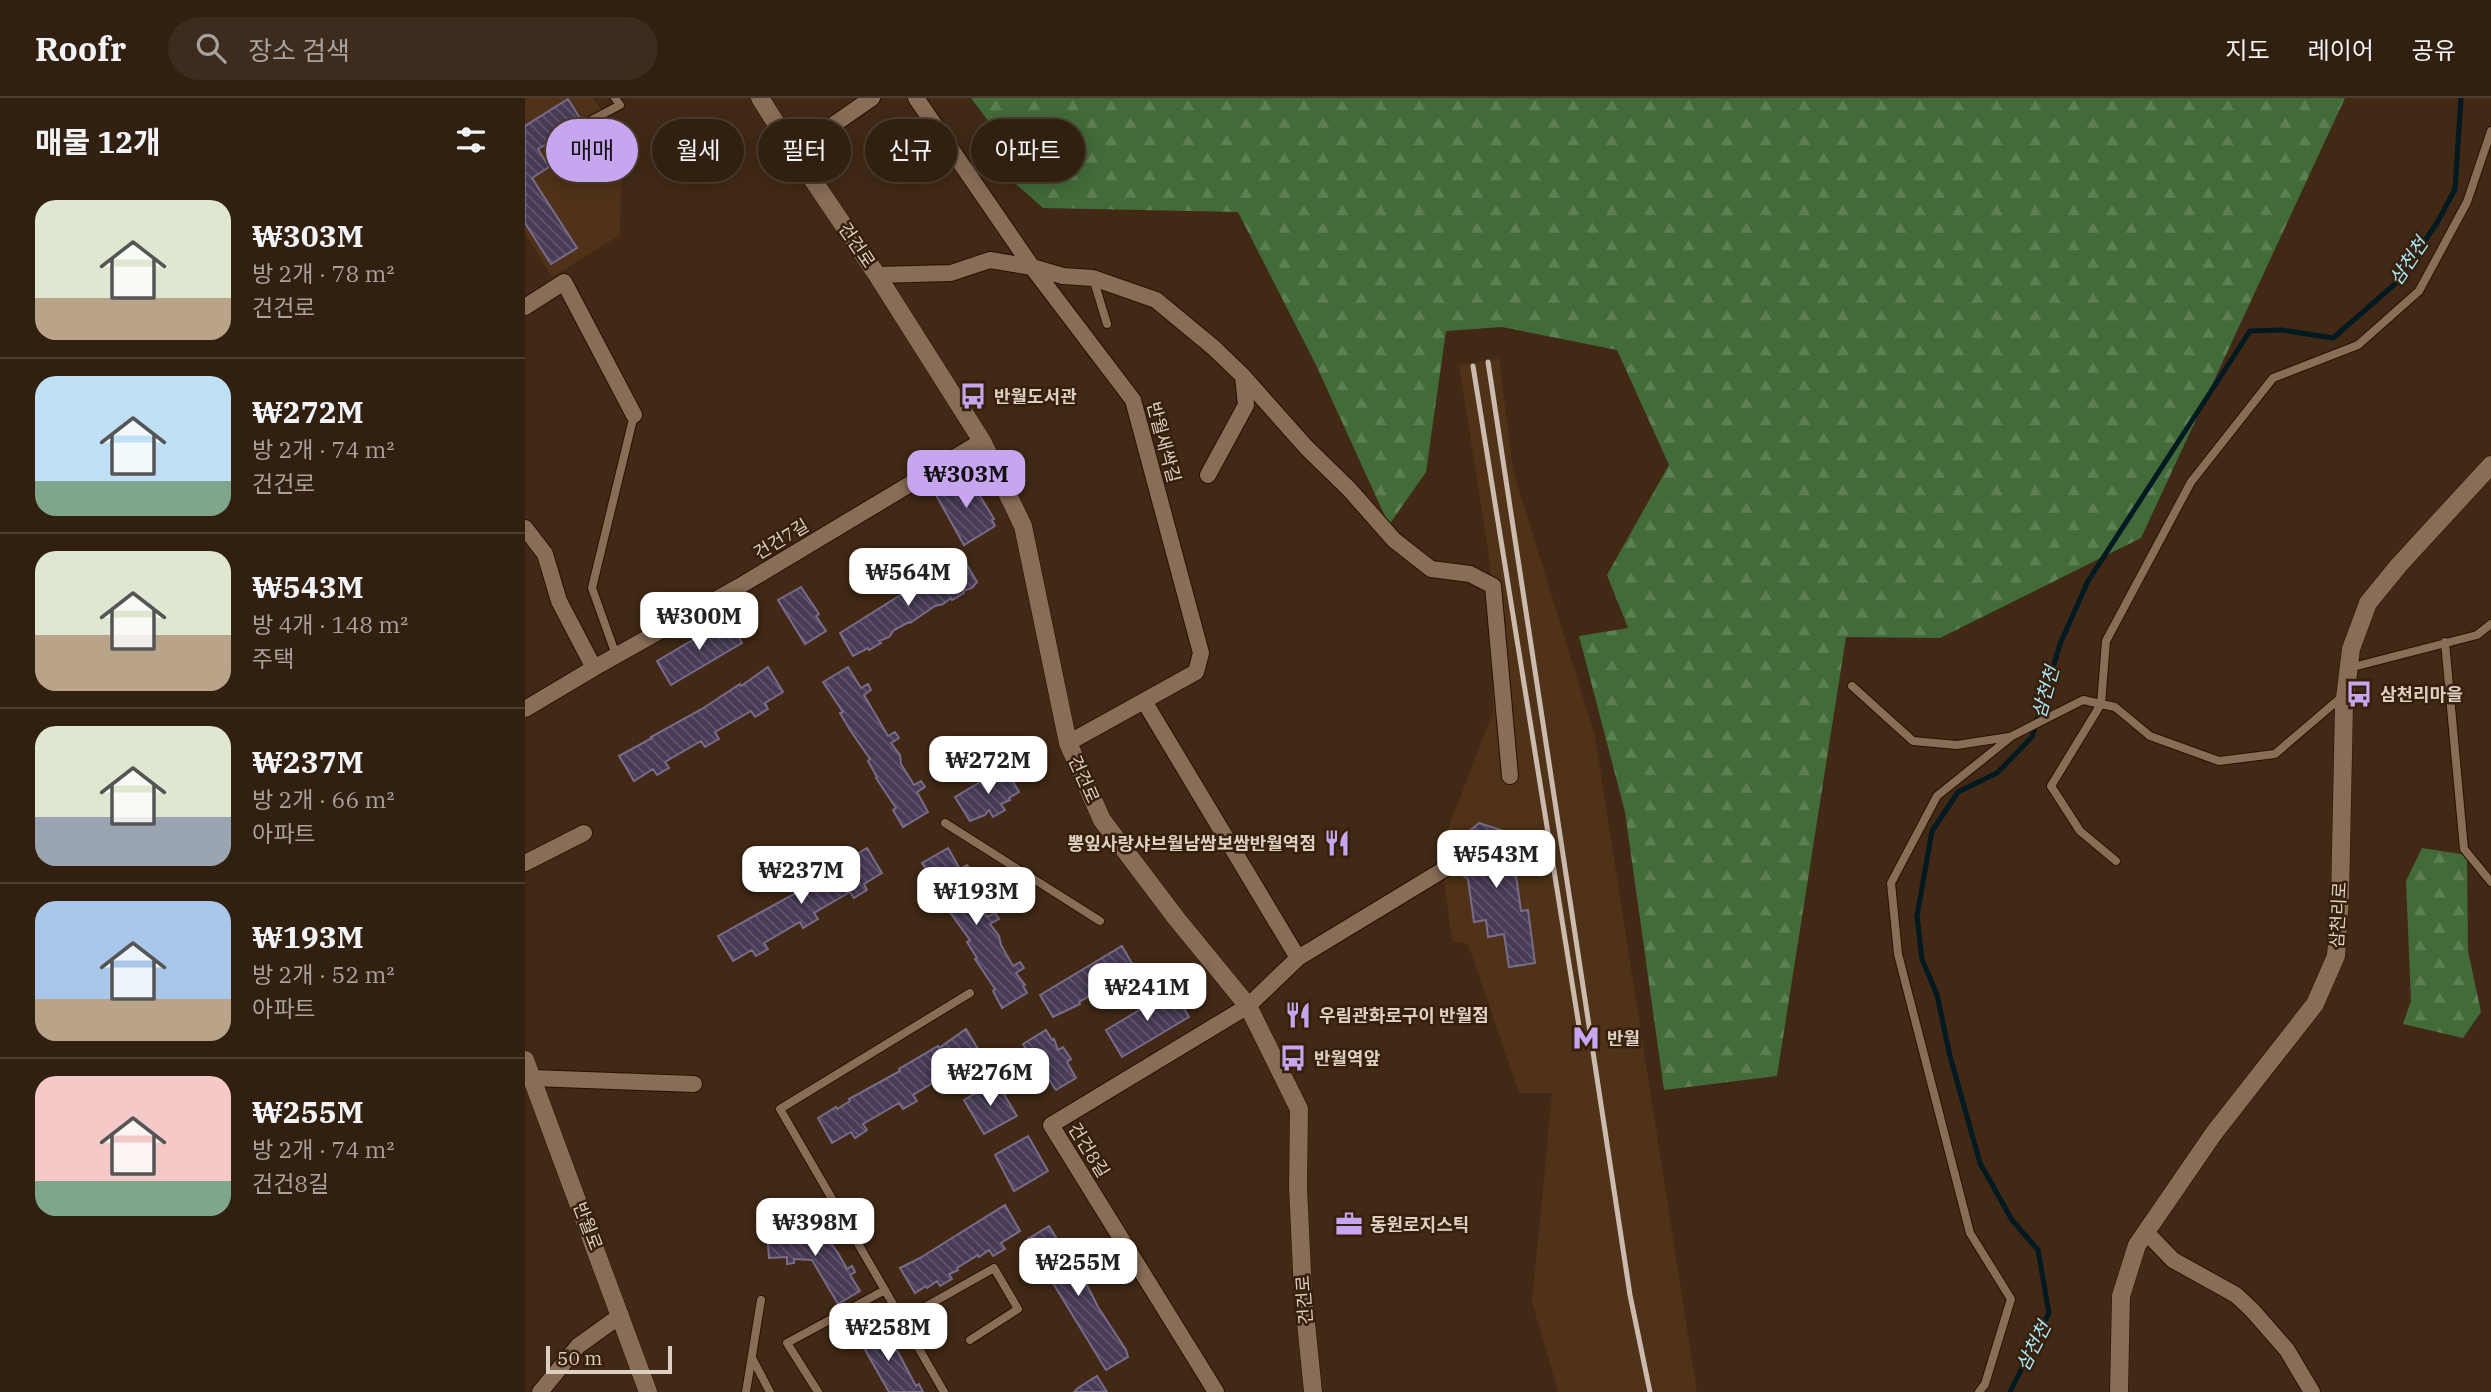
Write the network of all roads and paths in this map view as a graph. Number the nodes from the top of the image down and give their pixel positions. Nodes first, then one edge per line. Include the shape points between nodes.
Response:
1 (615, 98) edge
2 (760, 98) edge
3 (872, 98) edge
4 (916, 98) edge
5 (594, 119) edge
6 (773, 119) edge
7 (841, 119) edge
8 (2491, 131) edge
9 (813, 182) edge
10 (1032, 267) junction
11 (877, 275) junction
12 (1093, 278) junction
13 (525, 307) edge
14 (1107, 324) dead end
15 (1243, 376) junction
16 (634, 415) joint
17 (982, 441) junction
18 (2491, 465) edge
19 (1208, 475) dead end
20 (525, 528) edge
21 (2491, 624) edge
22 (2445, 642) junction
23 (616, 655) junction
24 (594, 668) junction
25 (2349, 668) junction
26 (1852, 686) dead end
27 (2346, 693) junction
28 (1144, 701) junction
29 (2101, 704) junction
30 (525, 709) edge
31 (2012, 736) junction
32 (1068, 743) junction
33 (1510, 776) dead end
34 (945, 823) dead end
35 (584, 833) dead end
36 (2116, 861) dead end
37 (525, 863) edge
38 (1443, 870) dead end
39 (2491, 882) edge
40 (1100, 921) dead end
41 (1298, 958) junction
42 (970, 993) dead end
43 (1248, 1006) junction
44 (525, 1060) edge
45 (532, 1078) junction
46 (694, 1084) dead end
47 (2146, 1232) junction
48 (885, 1290) junction
49 (761, 1300) dead end
50 (621, 1315) junction
51 (902, 1320) junction
52 (970, 1340) dead end
53 (752, 1358) junction
54 (540, 1392) edge
55 (648, 1392) edge
56 (746, 1392) edge
57 (770, 1392) edge
58 (818, 1392) edge
59 (944, 1392) edge
60 (1216, 1392) edge
61 (1313, 1392) edge
62 (1979, 1392) edge
63 (2119, 1392) edge
64 (2312, 1392) edge

1 - 5 lane via 620,106
2 - 6 street, 건건로
3 - 7 street
4 - 10 street, 반월새싹길
8 - 29 lane via 2467,202 2419,291 2358,345 2273,378 2191,482 2106,641
9 - 11 street, 건건로
10 - 11 street via 990,260 951,273
10 - 12 street
10 - 28 street, 반월새싹길 via 1133,400 1201,653 1196,672
11 - 17 street, 건건로
12 - 14 lane
12 - 15 street via 1156,300
13 - 16 street via 564,282
15 - 19 street via 1246,405
15 - 33 street via 1394,540 1431,569 1471,574 1493,586
16 - 23 lane via 592,588
17 - 23 street, 건건7길
17 - 32 street, 건건로 via 1023,526
18 - 25 street, 삼천리로 via 2368,603
20 - 24 street via 545,554 559,601
21 - 22 lane via 2477,635
22 - 25 lane
22 - 39 lane via 2464,849
23 - 24 street, 건건7길
24 - 30 street, 건건7길
25 - 27 street, 삼천리로
26 - 31 lane via 1913,741 1957,745
27 - 29 lane via 2275,754 2219,761 2150,736 2115,707
27 - 47 street, 삼천리로 via 2336,956 2315,1004 2214,1133
28 - 32 street, 반월새싹길
28 - 41 street
29 - 31 lane via 2083,700
29 - 36 lane via 2051,786 2080,831
31 - 62 lane via 1937,796 1891,883 1898,954 1970,1233 2011,1298
32 - 43 street, 건건로 via 1102,820
34 - 40 lane
35 - 37 street
38 - 41 street
41 - 43 street
42 - 48 lane via 780,1110
43 - 60 street, 건건8길 via 1051,1125
43 - 61 street, 건건로 via 1299,1109 1303,1293
44 - 45 street, 반월로
45 - 46 street
45 - 50 street, 반월로
47 - 63 street, 삼천리로 via 2137,1245 2121,1296
47 - 64 street via 2173,1260 2236,1295 2252,1310 2287,1350
48 - 51 lane
48 - 58 lane via 787,1343
49 - 53 lane
50 - 54 street via 578,1346
50 - 55 street, 반월로
51 - 52 lane via 995,1268 1018,1309
51 - 59 lane
53 - 56 lane
53 - 57 lane

